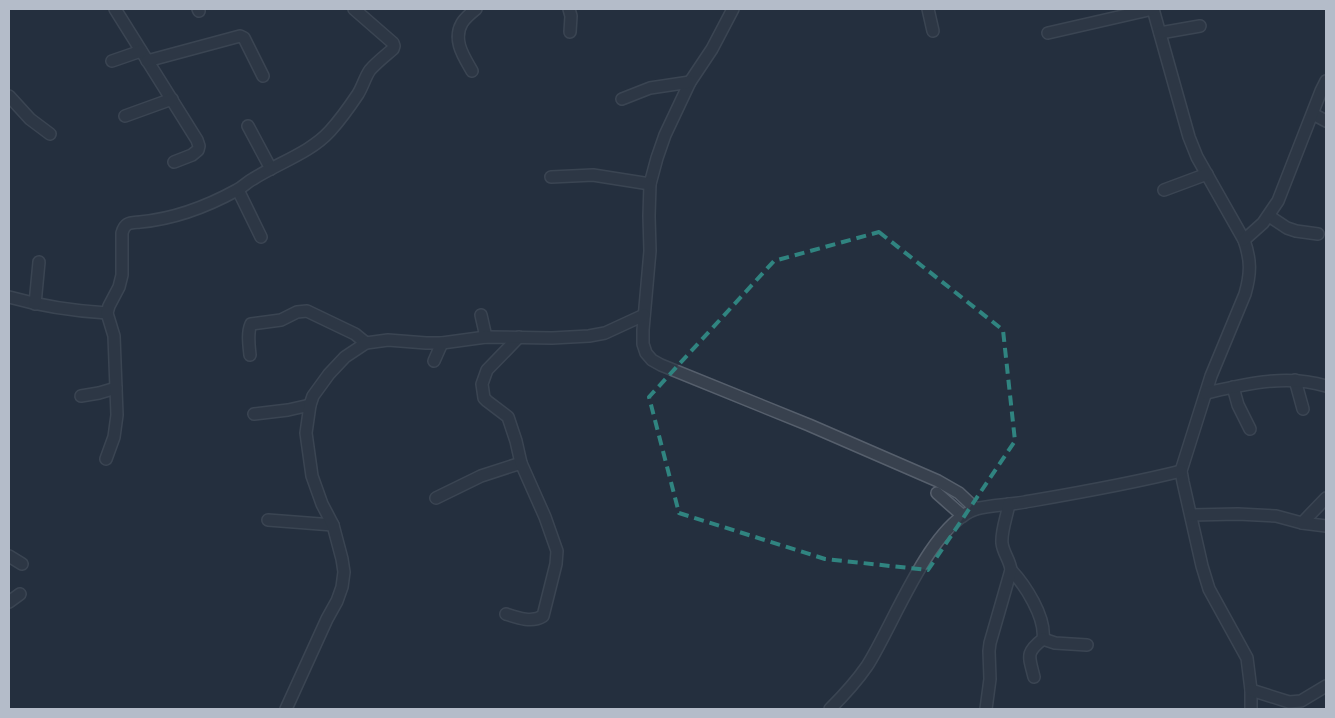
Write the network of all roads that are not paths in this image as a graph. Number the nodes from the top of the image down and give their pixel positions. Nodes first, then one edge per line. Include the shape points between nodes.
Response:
1 (115, 9) edge
2 (354, 9) edge
3 (476, 9) edge
4 (568, 9) edge
5 (733, 9) edge
6 (928, 9) edge
7 (1153, 9) edge
8 (1200, 26) dead end
9 (934, 31) dead end
10 (570, 32) dead end
11 (1048, 33) dead end
12 (1160, 33) junction
13 (144, 56) junction
14 (112, 61) dead end
15 (472, 71) dead end
16 (263, 76) dead end
17 (1326, 81) edge
18 (690, 82) junction
19 (9, 96) edge
20 (172, 99) junction
21 (622, 99) dead end
22 (1312, 114) junction
23 (125, 116) dead end
24 (1326, 121) edge
25 (248, 126) dead end
26 (50, 134) dead end
27 (174, 162) dead end
28 (271, 169) junction
29 (1207, 174) junction
30 (551, 177) dead end
31 (650, 184) junction
32 (238, 190) junction
33 (1164, 190) dead end
34 (1269, 216) junction
35 (1318, 234) dead end
36 (261, 237) dead end
37 (1244, 240) junction
38 (39, 262) dead end
39 (9, 297) edge
40 (35, 304) junction
41 (107, 313) junction
42 (481, 315) dead end
43 (644, 315) junction
44 (486, 337) junction
45 (519, 337) junction
46 (366, 343) junction
47 (442, 343) junction
48 (250, 355) dead end
49 (434, 361) dead end
50 (1295, 380) junction
51 (1326, 386) edge
52 (309, 387) dead end
53 (1233, 387) junction
54 (116, 388) junction
55 (1206, 393) junction
56 (81, 396) dead end
57 (306, 406) junction
58 (1303, 409) dead end
59 (254, 414) dead end
60 (1250, 429) dead end
61 (106, 459) dead end
62 (521, 463) junction
63 (1182, 471) junction
64 (937, 493) dead end
65 (436, 498) dead end
66 (1326, 498) edge
67 (1009, 504) junction
68 (976, 509) junction
69 (1191, 515) junction
70 (963, 516) junction
71 (268, 520) dead end
72 (1302, 523) junction
73 (333, 525) junction
74 (1326, 526) edge
75 (9, 556) edge
76 (22, 564) dead end
77 (1011, 570) junction
78 (20, 594) dead end
79 (9, 602) edge
80 (506, 614) dead end
81 (1044, 639) junction
82 (1087, 645) dead end
83 (1034, 677) dead end
84 (1325, 689) edge
85 (1251, 690) junction
86 (286, 709) edge
87 (830, 709) edge
88 (986, 709) edge
89 (1251, 709) edge

1 - 13 street
2 - 28 street via 393,43 394,48 369,72 358,94 331,130
3 - 15 street via 462,23 458,34 459,46
4 - 10 street
5 - 18 street
6 - 9 street
7 - 11 street
7 - 12 street
8 - 12 street
12 - 29 street via 1190,137
13 - 14 street
13 - 16 street via 240,36
13 - 20 street
17 - 22 street
18 - 21 street via 650,88
18 - 31 street via 665,135
19 - 26 street via 30,119
20 - 23 street
20 - 27 street via 199,146 192,155
22 - 24 street
22 - 34 street via 1285,185
25 - 28 street
28 - 32 street
29 - 33 street
29 - 37 street
30 - 31 street via 592,175
31 - 43 street via 650,251
32 - 36 street
32 - 41 street via 191,211 125,225 122,233 122,276
34 - 35 street via 1296,232
34 - 37 street
37 - 55 street via 1250,266 1248,282
38 - 40 street
39 - 40 street
40 - 41 street
41 - 54 street via 114,336
42 - 44 street
43 - 45 street via 605,333 589,336
43 - 68 street via 643,344 652,360 938,481 959,493
44 - 45 street
44 - 47 street
45 - 62 street via 488,370 482,384 484,398 508,416
46 - 47 street via 388,340
46 - 48 street via 355,334 317,316 298,312 281,320 251,324
46 - 57 street via 345,357
47 - 49 street
50 - 51 street
50 - 53 street
50 - 58 street
52 - 57 street
53 - 55 street
53 - 60 street
54 - 56 street
54 - 61 street via 114,437
55 - 63 street
57 - 59 street
57 - 73 street via 312,476
62 - 65 street via 481,476
62 - 80 street via 557,551 556,564 543,616 537,620
63 - 67 street
63 - 69 street
64 - 70 street
66 - 72 street
67 - 68 street
67 - 77 street via 1002,543
68 - 70 street
69 - 72 street via 1276,516
69 - 85 street via 1209,589 1247,658
70 - 87 street via 939,539 906,592 867,666
71 - 73 street
72 - 74 street
73 - 86 street via 344,572 342,587
75 - 76 street
77 - 81 street via 1020,579 1034,605 1042,622
77 - 88 street via 990,643
78 - 79 street
81 - 82 street via 1055,644
81 - 83 street via 1035,645 1029,656
84 - 85 street via 1289,702
85 - 89 street

